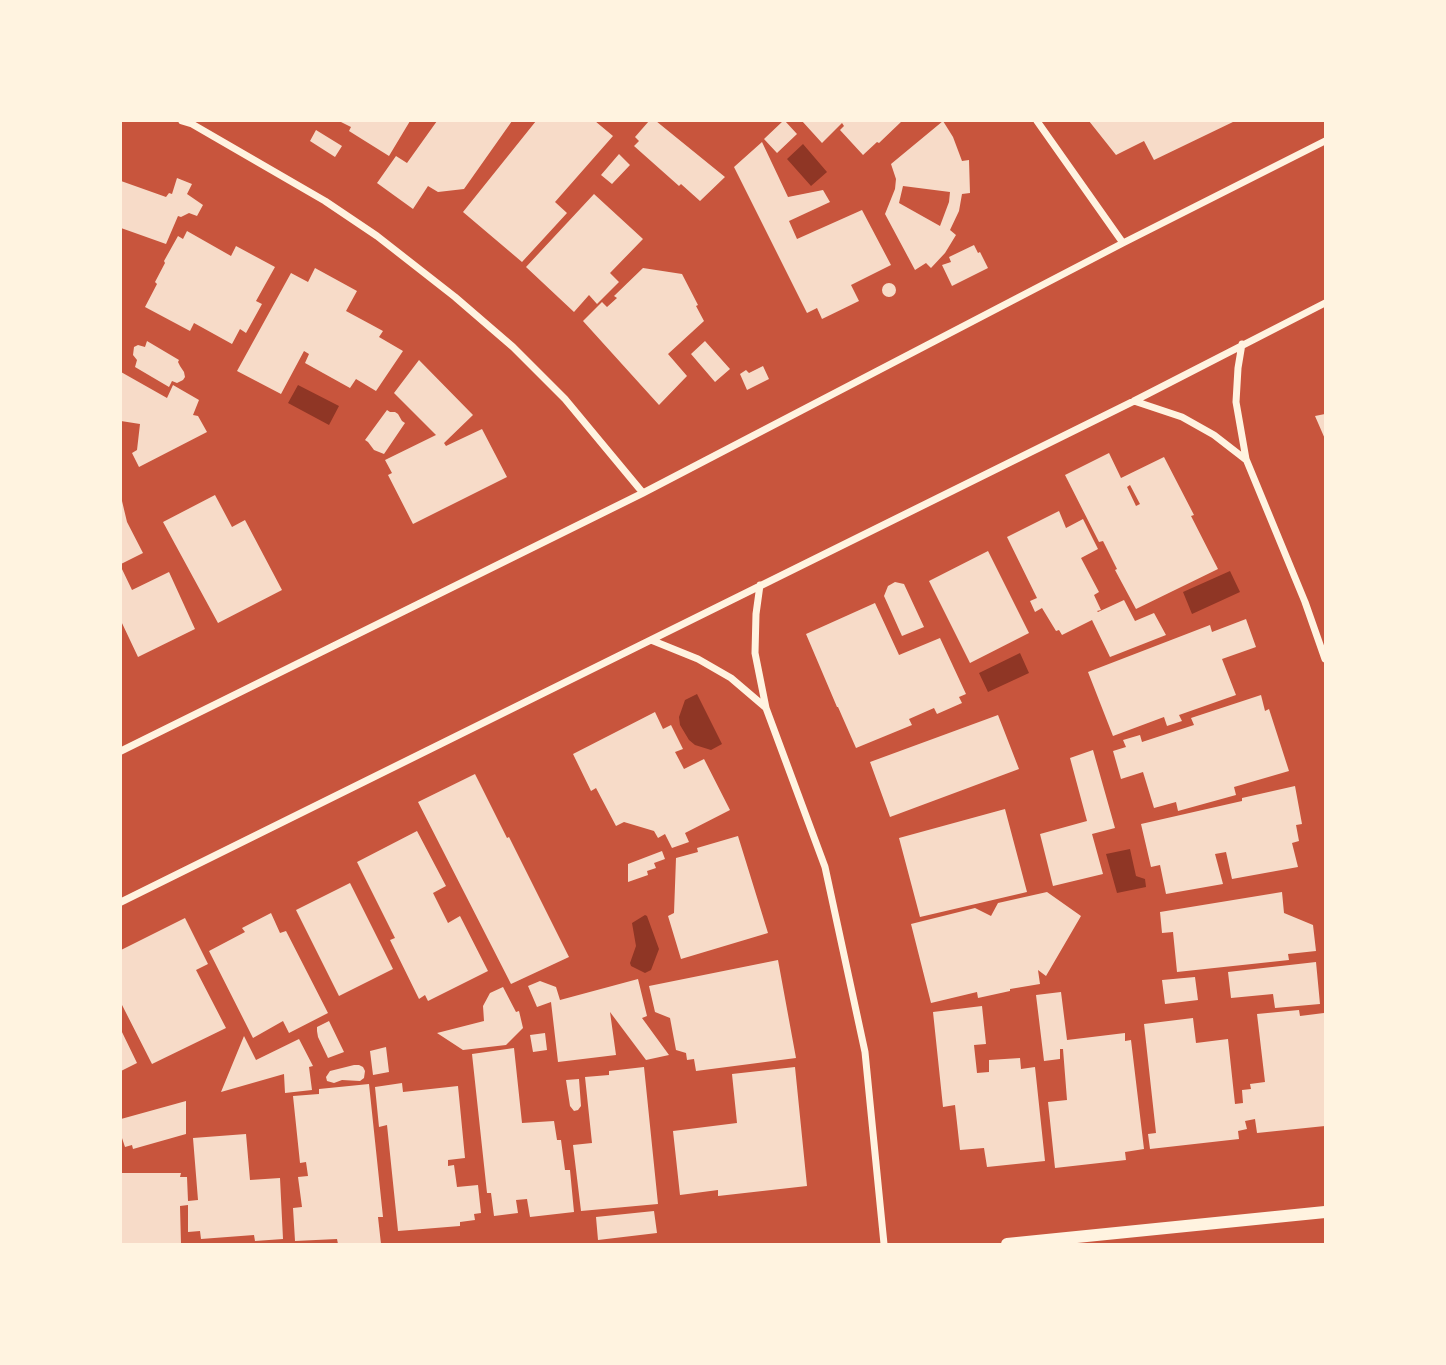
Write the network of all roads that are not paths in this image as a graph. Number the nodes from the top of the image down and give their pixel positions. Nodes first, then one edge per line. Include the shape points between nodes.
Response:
1 (182, 121) edge
2 (1037, 121) edge
3 (1325, 141) edge
4 (1123, 243) junction
5 (1325, 303) edge
6 (1242, 344) junction
7 (1134, 401) junction
8 (1246, 459) junction
9 (643, 493) junction
10 (760, 585) junction
11 (651, 640) junction
12 (1325, 659) edge
13 (766, 708) junction
14 (121, 751) edge
15 (121, 902) edge
16 (1325, 1212) edge
17 (884, 1244) edge
18 (1007, 1244) edge

1 - 9 street via 325,201 455,297 565,399
2 - 4 street
3 - 4 street
4 - 9 street
5 - 6 street
6 - 7 street
6 - 8 street via 1236,402
7 - 8 street via 1182,417
7 - 10 street
8 - 12 street
9 - 14 street
10 - 11 street
10 - 13 street via 755,653
11 - 13 street via 731,678
11 - 15 street
13 - 17 street via 825,867 865,1052
16 - 18 street

